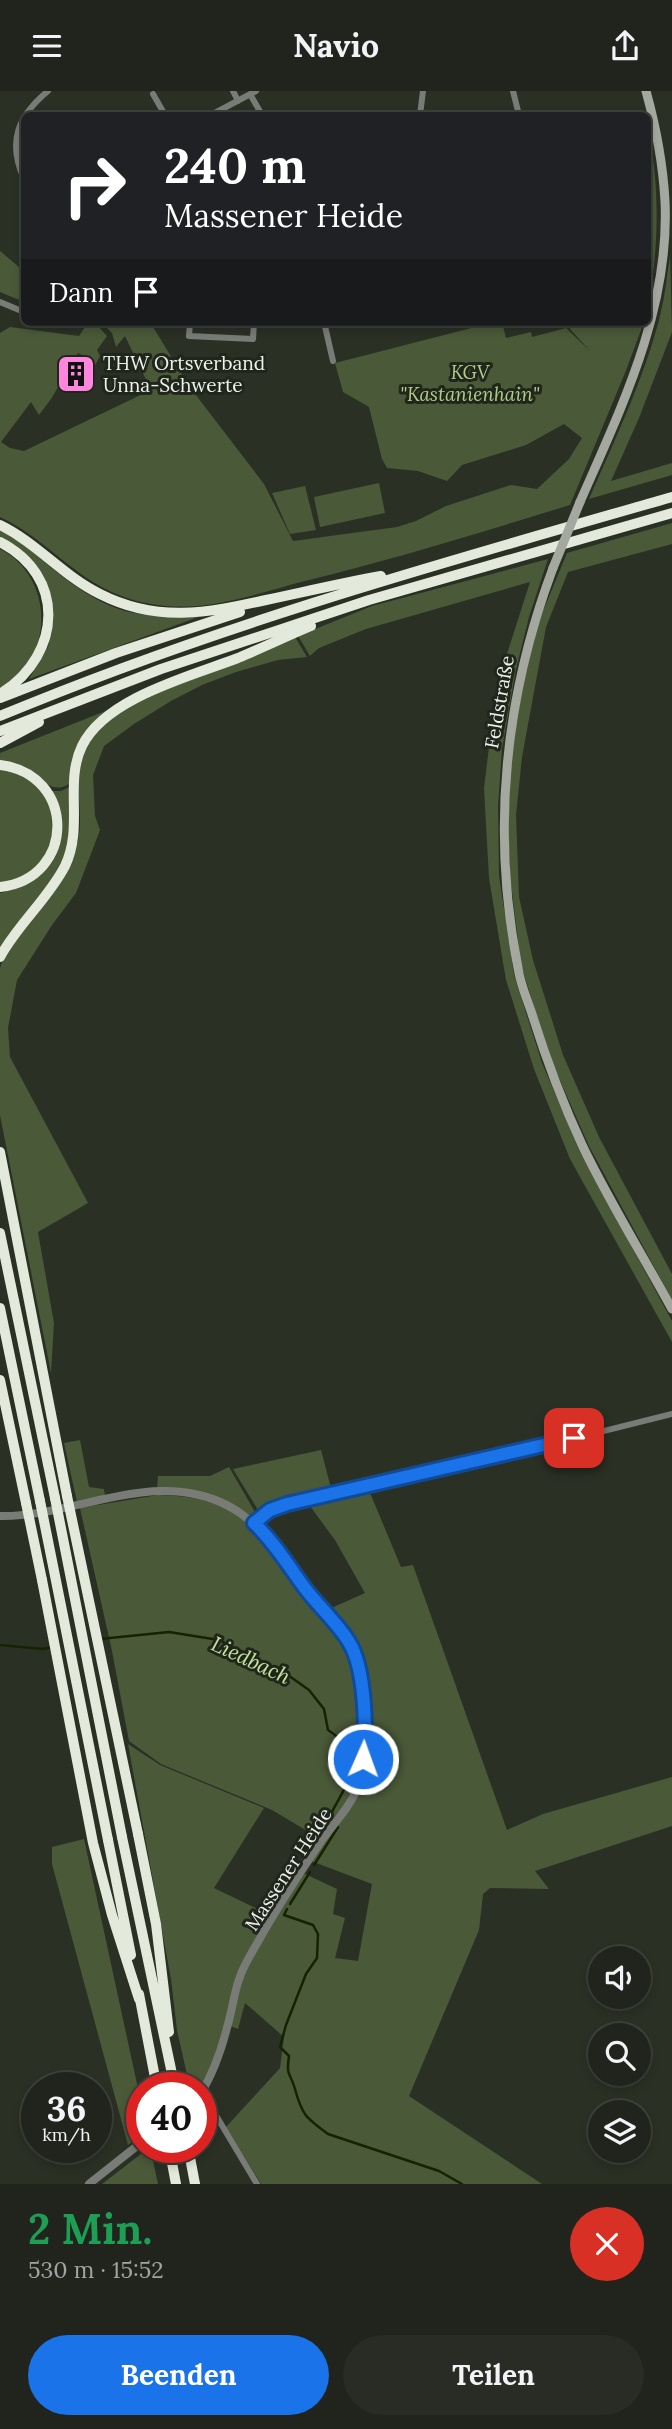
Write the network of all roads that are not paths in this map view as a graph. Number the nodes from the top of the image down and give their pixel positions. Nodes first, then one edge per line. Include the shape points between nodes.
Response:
1 (48, 91) edge
2 (233, 91) edge
3 (423, 91) edge
4 (513, 91) edge
5 (646, 91) edge
6 (253, 93) edge
7 (153, 94) dead end
8 (238, 101) junction
9 (226, 108) junction
10 (27, 112) edge
11 (163, 112) edge
12 (217, 112) edge
13 (228, 112) edge
14 (261, 112) edge
15 (420, 112) edge
16 (518, 112) edge
17 (650, 112) edge
18 (651, 116) edge
19 (21, 123) edge
20 (21, 169) edge
21 (0, 302) edge
22 (21, 311) edge
23 (651, 325) edge
24 (190, 326) edge
25 (254, 326) edge
26 (325, 326) edge
27 (651, 326) edge
28 (333, 361) dead end
29 (672, 497) edge
30 (672, 513) edge
31 (0, 525) edge
32 (0, 542) edge
33 (428, 567) junction
34 (299, 593) junction
35 (369, 600) junction
36 (0, 696) edge
37 (75, 702) junction
38 (0, 716) edge
39 (0, 731) edge
40 (0, 743) edge
41 (0, 765) edge
42 (0, 887) edge
43 (0, 957) edge
44 (0, 1152) edge
45 (0, 1233) edge
46 (0, 1308) edge
47 (672, 1309) edge
48 (0, 1380) edge
49 (672, 1414) edge
50 (0, 1516) edge
51 (254, 1523) junction
52 (139, 1999) junction
53 (154, 2072) edge
54 (172, 2072) edge
55 (174, 2072) edge
56 (212, 2072) edge
57 (217, 2118) edge
58 (126, 2155) edge
59 (172, 2163) edge
60 (191, 2163) edge
61 (89, 2184) edge
62 (176, 2184) edge
63 (195, 2184) edge
64 (257, 2184) edge

1 - 10 street
2 - 8 street
3 - 15 street
4 - 16 street
5 - 17 main road, Feldstraße, bridge
6 - 8 street
6 - 14 street
7 - 11 street
8 - 9 street
9 - 12 street
9 - 13 street
18 - 23 main road, Feldstraße, bridge via 665,204 665,235
19 - 20 street via 16,145
21 - 22 street
24 - 25 street via 189,336 253,339
26 - 28 street
27 - 47 main road, Feldstraße, bridge via 530,634 506,752 504,874 518,970 547,1061 584,1148
29 - 33 highway
30 - 35 highway
31 - 34 highway via 17,533 84,586 138,610 213,611
32 - 36 highway via 35,573 49,618 43,649 35,662
33 - 34 highway
33 - 38 highway via 225,632
34 - 36 highway
35 - 37 highway
35 - 43 highway via 171,683 122,706 95,726 82,746 74,774 74,839 65,865
37 - 39 highway
37 - 40 highway
41 - 42 highway via 22,770 42,785 55,808 58,832 53,852 37,873 13,886
44 - 55 highway, bridge via 160,1946
45 - 54 highway, bridge
46 - 52 highway, bridge
48 - 52 highway, bridge via 93,1843
49 - 51 street via 287,1504
50 - 51 street, Massener Heide via 48,1512 139,1494 184,1492 221,1501
51 - 56 street, Massener Heide via 354,1651 360,1668 365,1742 361,1775 351,1799 297,1876 245,1965
52 - 53 highway
57 - 64 street
58 - 61 street
59 - 62 highway
60 - 63 highway

